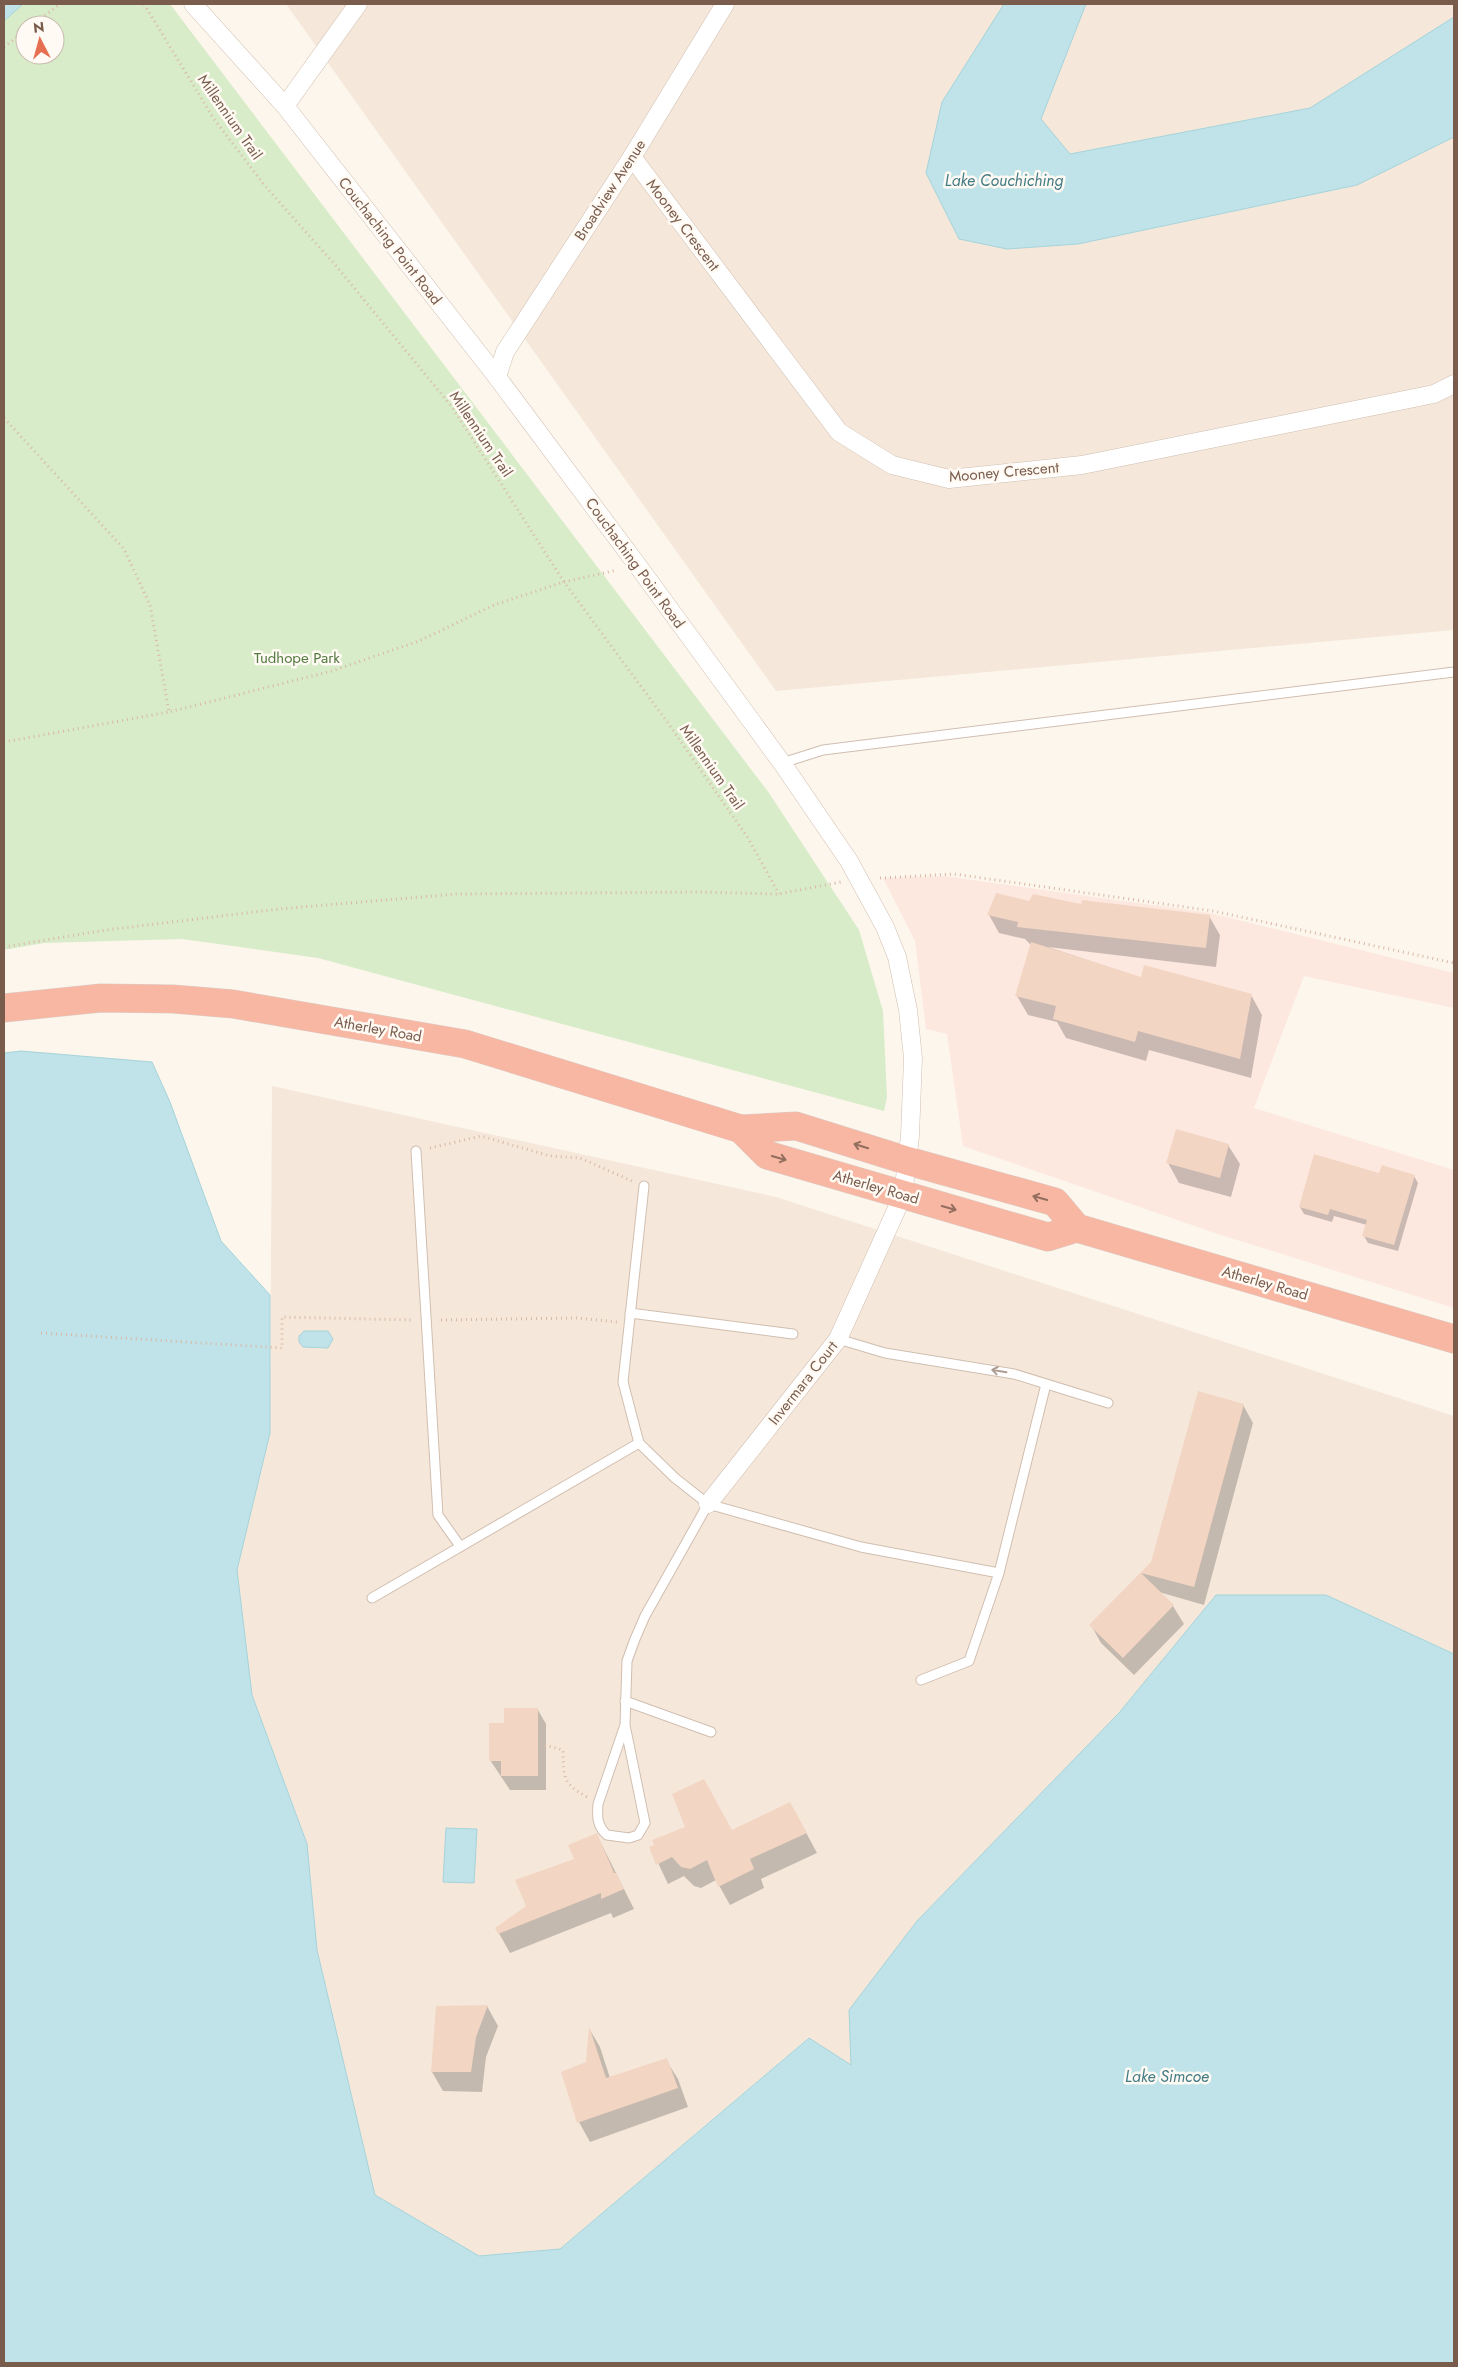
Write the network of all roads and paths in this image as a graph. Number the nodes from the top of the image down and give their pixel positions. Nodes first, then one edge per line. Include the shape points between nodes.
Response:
1 (60, 4) edge
2 (144, 4) edge
3 (193, 4) edge
4 (358, 4) edge
5 (725, 4) edge
6 (46, 15) edge
7 (15, 39) edge
8 (4, 47) edge
9 (285, 106) junction
10 (632, 157) junction
11 (497, 377) junction
12 (1454, 384) edge
13 (4, 418) edge
14 (638, 566) junction
15 (564, 582) junction
16 (1454, 672) edge
17 (169, 712) junction
18 (4, 742) edge
19 (782, 763) junction
20 (859, 879) junction
21 (779, 894) junction
22 (4, 947) edge
23 (1454, 963) edge
24 (4, 1008) edge
25 (741, 1129) junction
26 (416, 1151) joint
27 (908, 1161) junction
28 (644, 1186) joint
29 (903, 1195) junction
30 (1077, 1228) junction
31 (630, 1313) junction
32 (41, 1333) dead end
33 (794, 1334) dead end
34 (838, 1339) junction
35 (1454, 1339) edge
36 (270, 1347) dead end
37 (1046, 1384) junction
38 (1108, 1403) dead end
39 (639, 1442) junction
40 (708, 1504) junction
41 (460, 1546) junction
42 (999, 1573) junction
43 (372, 1598) dead end
44 (921, 1680) dead end
45 (624, 1701) junction
46 (625, 1725) junction
47 (711, 1732) dead end
48 (540, 1744) dead end
49 (598, 1804) junction

1 - 6 path
2 - 15 path, Millennium Trail via 214,119 265,186 337,267 452,407
3 - 9 street, Couchaching Point Road
4 - 9 street
5 - 10 street, Broadview Avenue
7 - 8 path
9 - 11 street, Couchaching Point Road
10 - 11 street, Broadview Avenue via 505,352
10 - 12 street, Mooney Crescent via 839,432 892,465 949,479 1082,465 1434,394
11 - 14 street, Couchaching Point Road
13 - 17 path via 124,549 150,605
14 - 15 path
14 - 19 street, Couchaching Point Road
15 - 17 path via 494,605 418,641 332,672
15 - 21 path, Millennium Trail via 748,838
16 - 19 lane via 823,750
17 - 18 path
19 - 20 street, Couchaching Point Road
20 - 21 path
20 - 23 path via 954,874 1213,911
20 - 27 street, Couchaching Point Road via 897,957 908,1010 913,1058
21 - 22 path via 456,894 279,909 106,930
24 - 25 highway, Atherley Road via 101,998 173,998 234,1004 465,1044
27 -> 25 highway, Atherley Road via 796,1126
25 -> 29 highway, Atherley Road via 767,1155
26 - 28 path via 482,1136 550,1156 580,1158
26 - 41 lane via 438,1515
27 - 29 street, Couchaching Point Road
30 -> 27 highway, Atherley Road via 1055,1202
28 - 31 lane
29 -> 30 highway, Atherley Road via 1048,1237
29 - 34 street, Invermara Court
30 - 35 highway, Atherley Road
31 - 33 lane
31 - 39 lane via 623,1382
32 - 36 path
37 -> 34 lane via 1014,1374 885,1353
34 - 40 street, Invermara Court
37 - 38 lane
37 - 42 lane
39 - 40 lane via 675,1478
39 - 41 lane
40 - 42 lane via 862,1547
40 - 45 lane via 635,1639 628,1661
41 - 43 lane
42 - 44 lane via 970,1660
45 - 46 lane
45 - 47 lane
46 - 49 lane
46 - 49 lane via 645,1823 638,1835 629,1838 607,1835 598,1825
48 - 49 path via 563,1750 564,1779 570,1787

